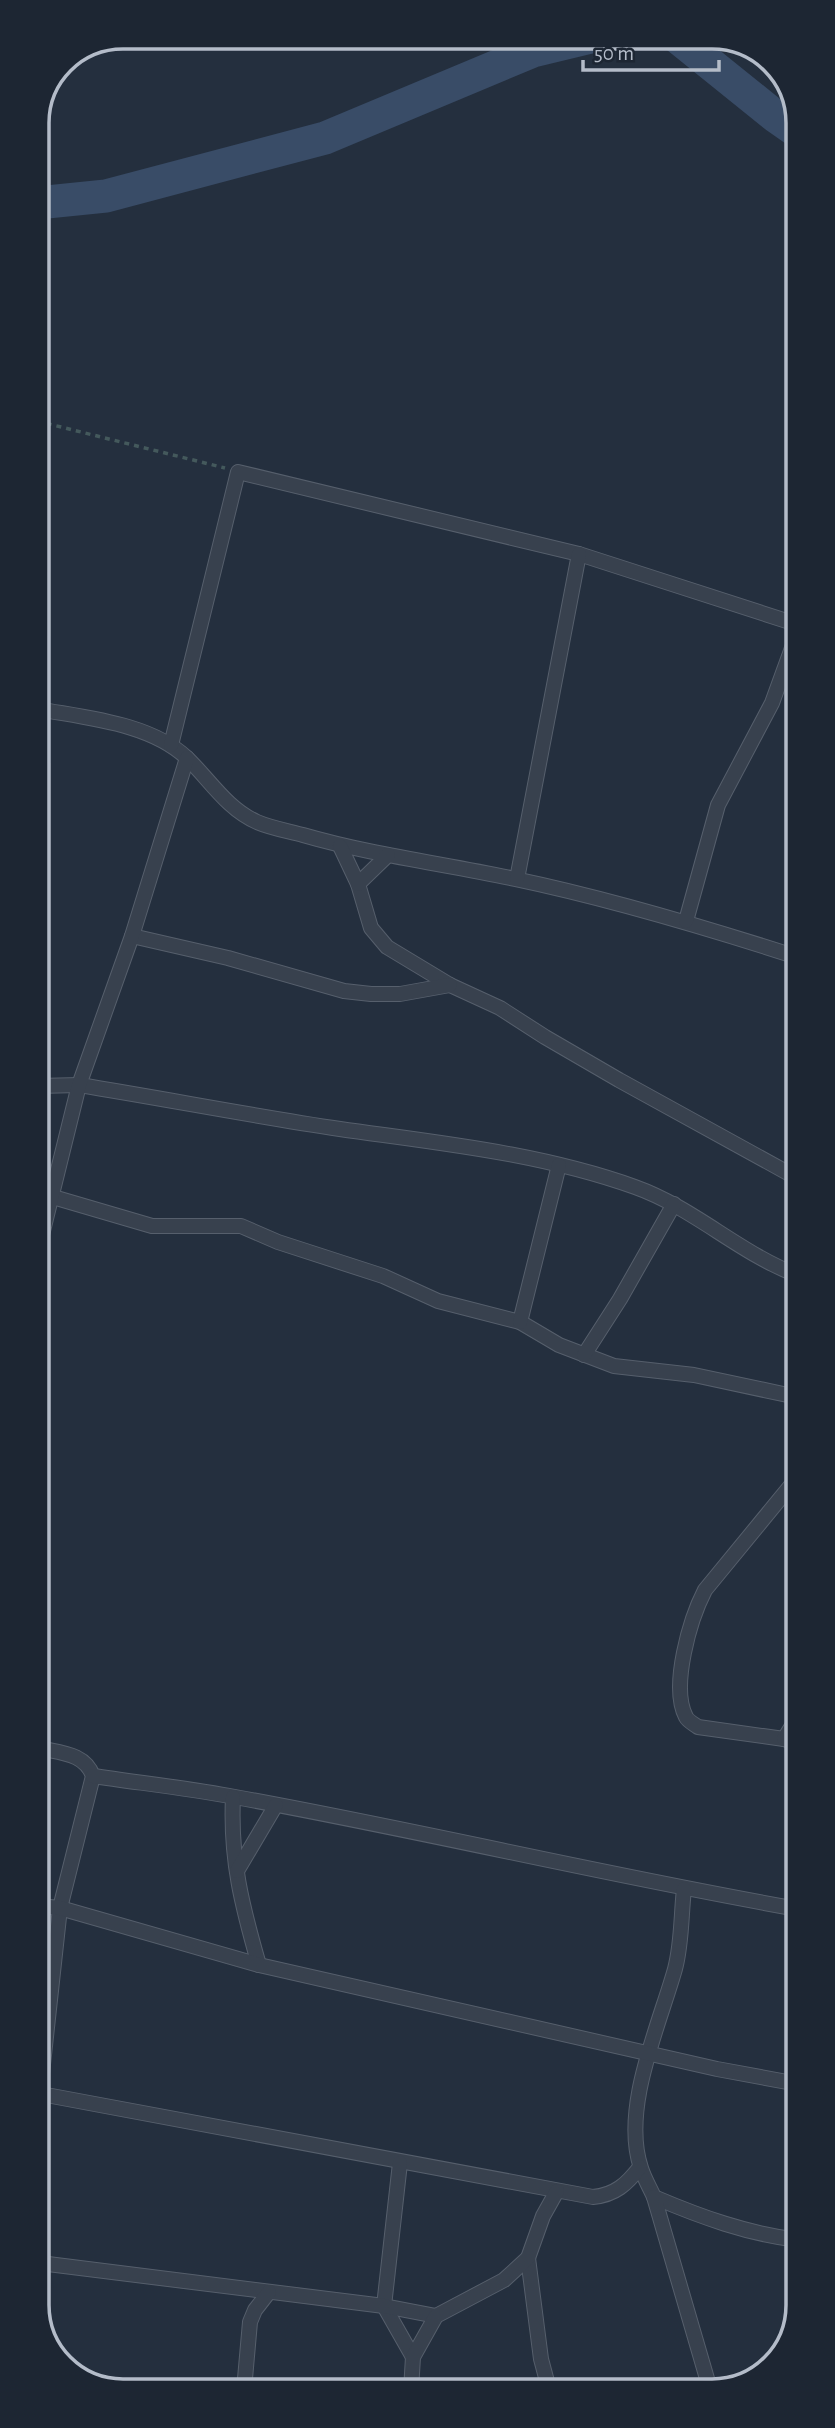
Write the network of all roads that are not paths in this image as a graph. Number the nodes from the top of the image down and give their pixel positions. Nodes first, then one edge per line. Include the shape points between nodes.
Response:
1 (579, 554) junction
2 (786, 621) edge
3 (786, 664) edge
4 (49, 711) edge
5 (171, 745) junction
6 (187, 758) junction
7 (340, 846) junction
8 (388, 855) junction
9 (517, 879) junction
10 (358, 884) junction
11 (686, 921) junction
12 (132, 936) junction
13 (786, 953) edge
14 (450, 985) junction
15 (79, 1085) junction
16 (49, 1086) edge
17 (559, 1165) junction
18 (786, 1172) edge
19 (52, 1197) junction
20 (674, 1204) junction
21 (49, 1209) edge
22 (786, 1270) edge
23 (520, 1322) junction
24 (584, 1355) junction
25 (786, 1395) edge
26 (786, 1491) edge
27 (786, 1740) edge
28 (49, 1750) edge
29 (93, 1776) junction
30 (233, 1797) junction
31 (276, 1805) junction
32 (237, 1871) junction
33 (684, 1889) junction
34 (49, 1907) edge
35 (786, 1907) edge
36 (60, 1908) junction
37 (259, 1965) junction
38 (49, 1990) edge
39 (648, 2053) junction
40 (786, 2082) edge
41 (49, 2100) edge
42 (400, 2163) junction
43 (640, 2167) junction
44 (557, 2190) junction
45 (654, 2197) junction
46 (786, 2239) edge
47 (528, 2258) junction
48 (49, 2264) edge
49 (269, 2292) junction
50 (384, 2306) junction
51 (436, 2316) junction
52 (413, 2357) junction
53 (245, 2379) edge
54 (412, 2379) edge
55 (547, 2379) edge
56 (707, 2379) edge

1 - 2 street
1 - 5 street via 238,472
1 - 9 street
3 - 11 street via 772,703 718,805
4 - 5 street via 149,733
5 - 6 street
6 - 7 street via 214,789 256,821
6 - 12 street
7 - 8 street
7 - 10 street
8 - 9 street
8 - 10 street
9 - 11 street
10 - 14 street via 371,928 387,947
11 - 13 street
12 - 14 street via 228,957 344,991 400,994
12 - 15 street
14 - 18 street via 500,1008
15 - 16 street
15 - 17 street via 497,1151
15 - 19 street
17 - 20 street via 636,1187
17 - 23 street
19 - 21 street
19 - 23 street via 152,1226 242,1226 383,1276 438,1301
20 - 22 street via 751,1254
20 - 24 street
23 - 24 street
24 - 25 street via 614,1366 694,1375
26 - 27 street via 705,1590 694,1612 681,1675 681,1703 687,1719 698,1727
28 - 29 street via 79,1757 90,1766
29 - 30 street
29 - 36 street
30 - 31 street
30 - 32 street
31 - 32 street
31 - 33 street
32 - 37 street
33 - 35 street
33 - 39 street via 676,1966
34 - 36 street
36 - 37 street
36 - 38 street
37 - 39 street
39 - 40 street
39 - 43 street via 638,2101
41 - 42 street
42 - 44 street
42 - 50 street
43 - 44 street via 629,2181 606,2196
43 - 45 street
44 - 47 street
45 - 46 street via 727,2225
45 - 56 street
47 - 51 street via 504,2280
47 - 55 street
48 - 49 street
49 - 50 street
49 - 53 street via 250,2322
50 - 51 street
50 - 52 street
51 - 52 street
52 - 54 street

